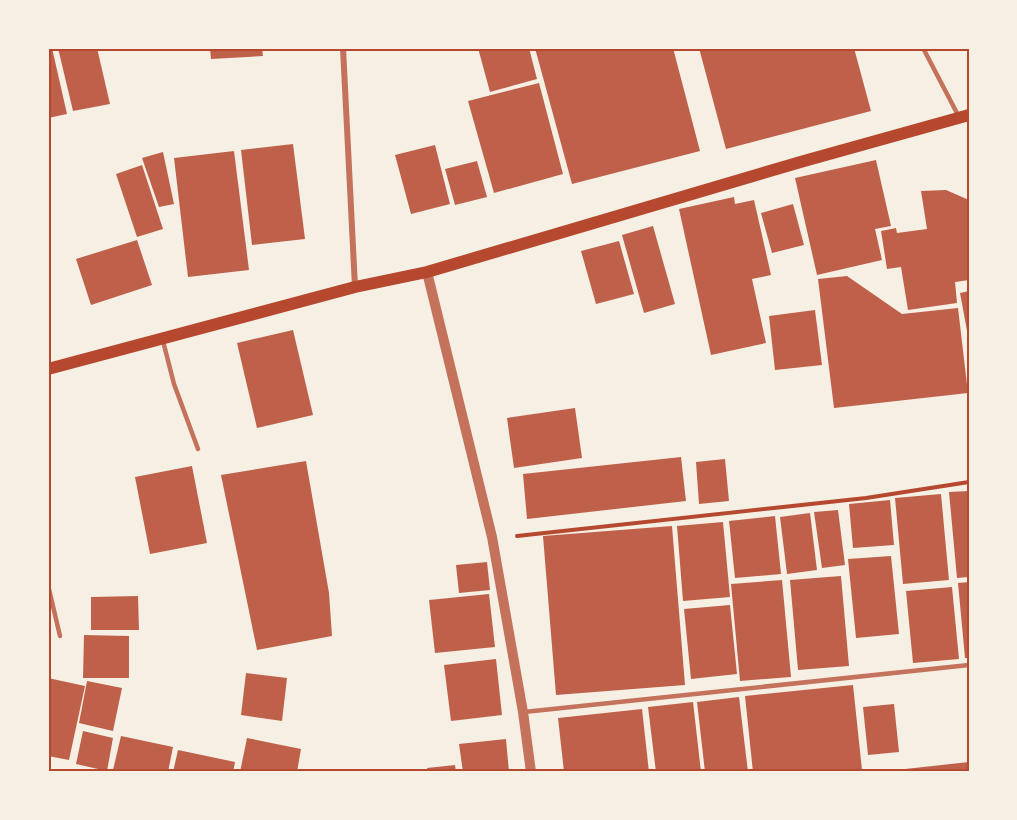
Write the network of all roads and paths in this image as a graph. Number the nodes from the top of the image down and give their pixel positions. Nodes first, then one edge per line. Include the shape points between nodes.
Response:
1 (343, 48) edge
2 (923, 48) edge
3 (964, 116) edge
4 (427, 272) junction
5 (355, 287) junction
6 (162, 338) junction
7 (48, 369) edge
8 (198, 449) dead end
9 (969, 482) edge
10 (492, 537) junction
11 (48, 585) edge
12 (60, 636) dead end
13 (969, 665) edge
14 (523, 712) junction
15 (531, 772) edge

1 - 5 street
2 - 3 lane
3 - 4 main road
4 - 5 main road
4 - 10 street
5 - 6 main road
6 - 7 main road
6 - 8 lane
9 - 10 path via 866,498
10 - 14 street
11 - 12 lane
13 - 14 lane
14 - 15 street

